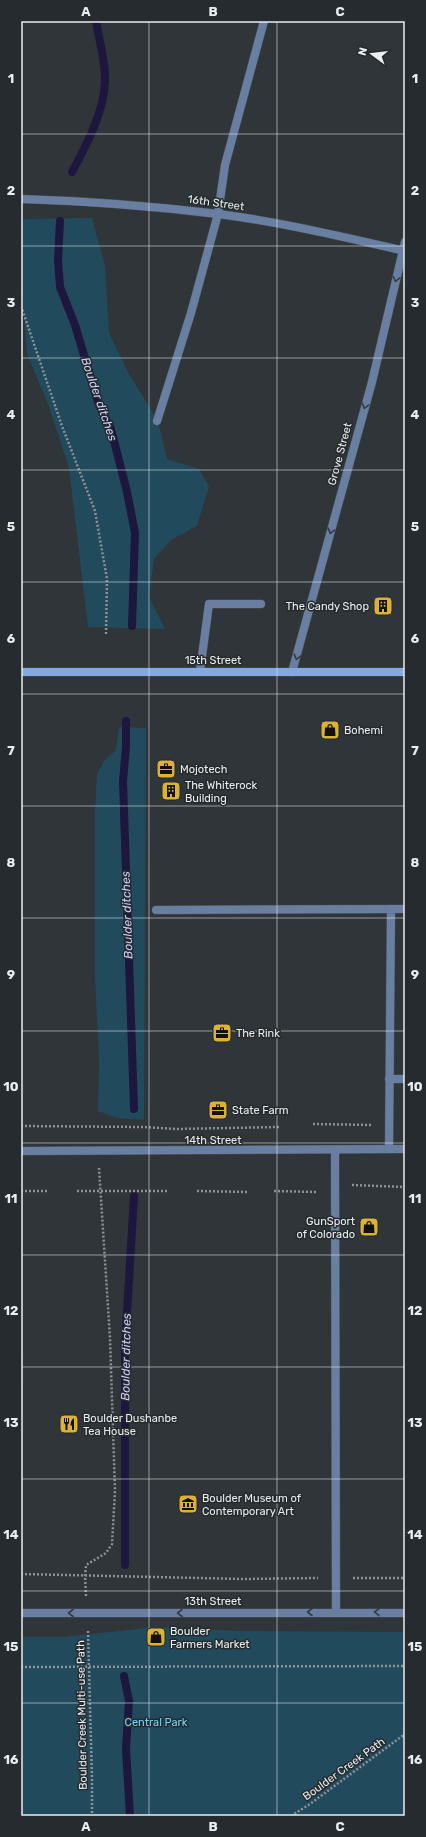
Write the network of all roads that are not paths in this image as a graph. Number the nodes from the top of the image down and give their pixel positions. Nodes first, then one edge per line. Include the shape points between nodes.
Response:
1 (264, 21) edge
2 (21, 199) edge
3 (218, 214) junction
4 (405, 242) edge
5 (404, 251) edge
6 (157, 421) dead end
7 (261, 604) dead end
8 (200, 671) junction
9 (21, 672) edge
10 (292, 672) junction
11 (405, 672) edge
12 (391, 909) junction
13 (405, 909) edge
14 (156, 910) dead end
15 (389, 1079) junction
16 (405, 1079) edge
17 (389, 1149) junction
18 (405, 1149) edge
19 (335, 1150) junction
20 (21, 1151) edge
21 (336, 1612) junction
22 (21, 1613) edge
23 (405, 1613) edge

1 - 3 street via 225,165
2 - 3 street, 16th Street via 88,201
3 - 5 street, 16th Street via 295,227
3 - 6 street
4 - 5 street, Grove Street
5 -> 10 street, Grove Street via 372,382
7 - 8 street via 209,604
8 - 9 street, 15th Street
8 - 10 street, 15th Street
10 - 11 street, 15th Street
12 - 13 street
12 - 14 street
12 - 15 street
15 - 16 street
15 - 17 street
17 - 18 street, 14th Street
17 - 19 street, 14th Street
19 - 20 street, 14th Street
19 - 21 street
21 -> 22 street, 13th Street
23 -> 21 street, 13th Street

